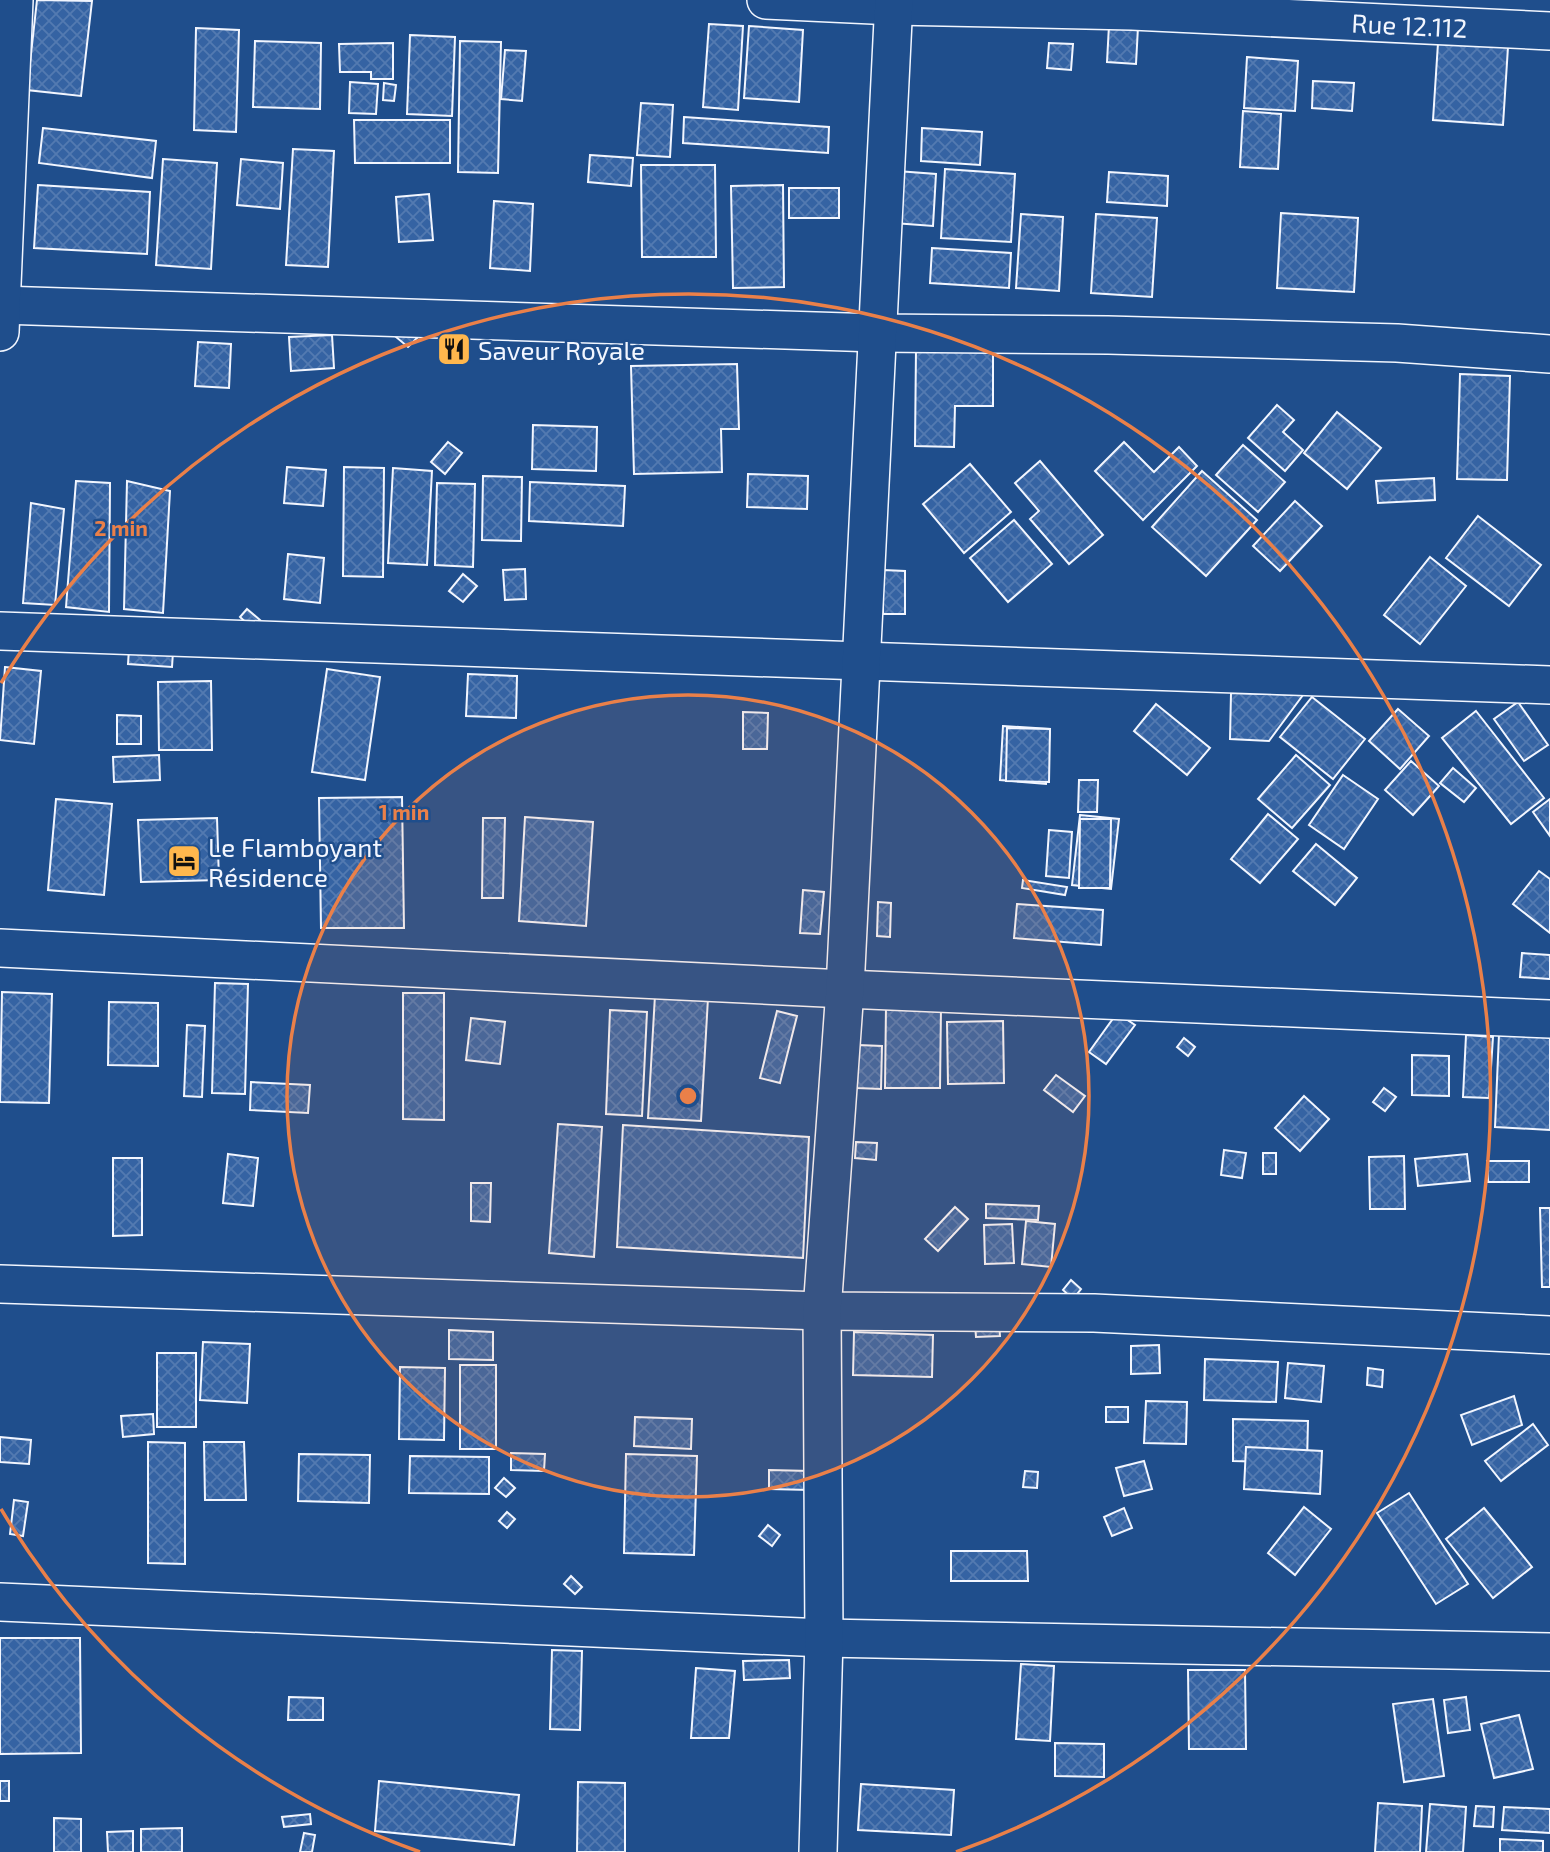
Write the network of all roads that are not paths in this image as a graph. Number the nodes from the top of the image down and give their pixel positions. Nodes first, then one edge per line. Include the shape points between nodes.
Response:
1 (13, 0) edge
2 (766, 0) edge
3 (894, 3) edge
4 (1550, 31) edge
5 (0, 304) edge
6 (0, 332) edge
7 (877, 333) junction
8 (1550, 354) edge
9 (0, 631) edge
10 (862, 659) junction
11 (1550, 685) edge
12 (0, 948) edge
13 (845, 989) junction
14 (1550, 1019) edge
15 (0, 1284) edge
16 (822, 1311) junction
17 (1550, 1335) edge
18 (0, 1602) edge
19 (824, 1638) junction
20 (1550, 1652) edge
21 (818, 1852) edge

1 - 5 street
2 - 3 street, Rue 12.112
3 - 4 street, Rue 12.112
3 - 7 street
5 - 6 street
5 - 7 street
7 - 8 street via 1369,342
7 - 10 street
9 - 10 street
10 - 11 street
10 - 13 street
12 - 13 street
13 - 14 street
13 - 16 street
15 - 16 street
16 - 17 street via 1094,1312
16 - 19 street
18 - 19 street
19 - 20 street
19 - 21 street

